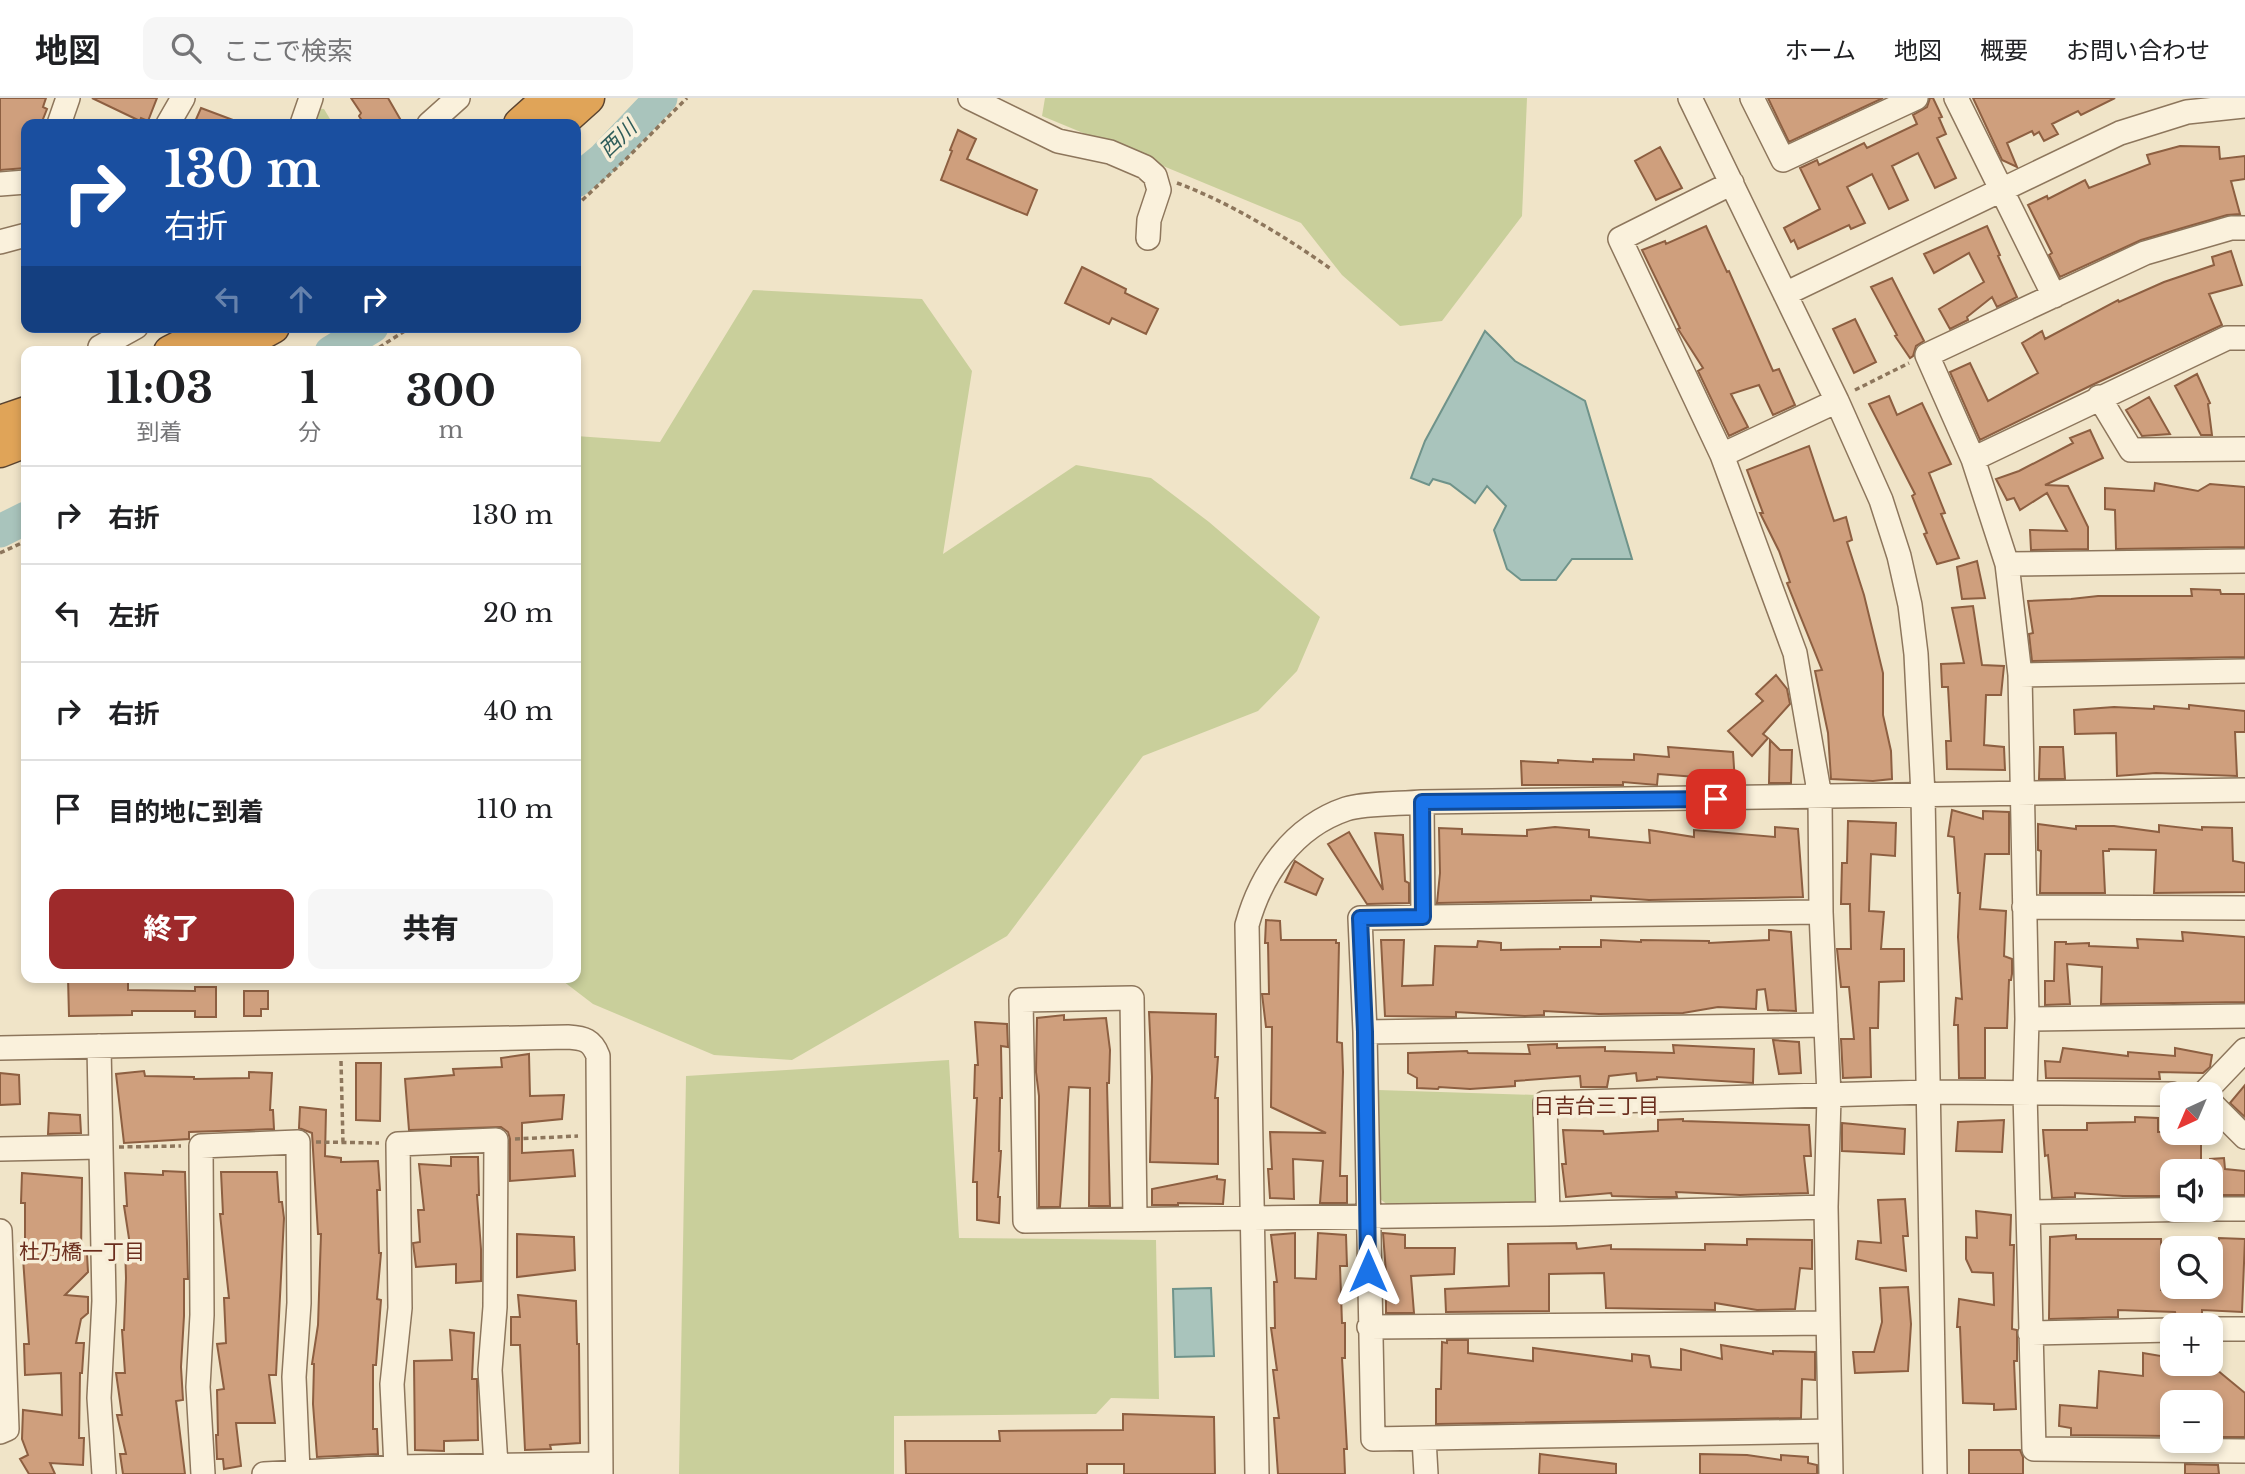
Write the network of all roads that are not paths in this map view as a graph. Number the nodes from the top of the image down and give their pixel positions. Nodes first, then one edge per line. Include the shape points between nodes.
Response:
1 (68, 98) edge
2 (183, 98) edge
3 (311, 98) edge
4 (458, 98) edge
5 (549, 98) edge
6 (588, 98) edge
7 (970, 98) edge
8 (1690, 98) edge
9 (1752, 98) edge
10 (1916, 98) edge
11 (1956, 98) edge
12 (2245, 106) edge
13 (61, 119) edge
14 (171, 119) edge
15 (304, 119) edge
16 (435, 119) edge
17 (526, 119) edge
18 (565, 119) edge
19 (21, 182) edge
20 (1732, 183) junction
21 (0, 184) edge
22 (2001, 190) junction
23 (2245, 228) edge
24 (21, 236) edge
25 (1148, 239) dead end
26 (0, 242) edge
27 (1785, 294) junction
28 (2054, 296) junction
29 (125, 333) edge
30 (207, 333) edge
31 (262, 333) edge
32 (2245, 338) edge
33 (102, 346) edge
34 (182, 346) edge
35 (239, 346) edge
36 (1846, 396) junction
37 (2099, 397) junction
38 (21, 415) edge
39 (0, 422) edge
40 (21, 443) edge
41 (2245, 449) edge
42 (0, 451) edge
43 (1722, 455) junction
44 (1973, 459) junction
45 (2245, 561) edge
46 (2007, 564) junction
47 (2245, 671) edge
48 (2021, 675) junction
49 (2245, 789) edge
50 (2022, 792) junction
51 (1923, 795) junction
52 (1820, 797) junction
53 (1422, 802) junction
54 (2024, 907) junction
55 (2245, 908) edge
56 (1821, 912) junction
57 (1423, 917) junction
58 (2245, 1016) edge
59 (2027, 1019) junction
60 (1826, 1025) junction
61 (1365, 1032) junction
62 (99, 1046) junction
63 (0, 1048) edge
64 (2245, 1050) edge
65 (2214, 1082) edge
66 (1927, 1092) junction
67 (2025, 1092) junction
68 (2160, 1094) edge
69 (1829, 1096) junction
70 (2223, 1115) edge
71 (2245, 1137) edge
72 (100, 1147) junction
73 (0, 1149) edge
74 (1826, 1207) junction
75 (2223, 1209) edge
76 (2245, 1209) edge
77 (2160, 1210) edge
78 (2029, 1212) junction
79 (1548, 1214) junction
80 (1368, 1216) junction
81 (1251, 1217) junction
82 (1135, 1219) junction
83 (0, 1231) edge
84 (1828, 1323) junction
85 (1369, 1327) junction
86 (2223, 1329) edge
87 (2245, 1329) edge
88 (2160, 1330) edge
89 (2030, 1333) junction
90 (1830, 1431) junction
91 (0, 1432) edge
92 (1424, 1439) junction
93 (2245, 1451) edge
94 (496, 1465) junction
95 (396, 1467) junction
96 (600, 1469) edge
97 (298, 1471) junction
98 (104, 1474) edge
99 (203, 1474) edge
100 (264, 1474) edge
101 (1257, 1474) edge
102 (1426, 1474) edge
103 (1831, 1474) edge
104 (1935, 1474) edge

1 - 13 street
2 - 14 street
3 - 15 street
4 - 16 street
5 - 17 highway
6 - 18 highway
7 - 25 street via 1058,141 1110,152 1145,167 1155,176 1159,190
8 - 20 street
9 - 10 street via 1783,160
11 - 22 street
12 - 22 street via 2187,112 2145,124
19 - 21 street
20 - 27 street
20 - 43 street via 1620,239
22 - 27 street
22 - 28 street
23 - 28 street via 2145,253
24 - 26 street
27 - 36 street
28 - 44 street via 1927,355
29 - 33 street
30 - 34 highway
31 - 35 highway
32 - 37 street via 2227,338
36 - 43 street
36 - 51 street via 1908,593
37 - 41 street via 2132,450
37 - 44 street
38 - 39 highway
40 - 42 highway
43 - 52 street via 1795,653
44 - 46 street
45 - 46 street
46 - 48 street
47 - 48 street
48 - 50 street
49 - 50 street
50 - 51 street
50 - 54 street
51 - 52 street
51 - 66 street
52 - 53 street
52 - 56 street
53 - 57 street
53 - 81 street via 1347,808 1316,823 1271,867 1255,897 1247,925
54 - 55 street
54 - 59 street
56 - 57 street
56 - 60 street
57 - 61 street via 1360,918
58 - 59 street
59 - 67 street
60 - 61 street
60 - 69 street
61 - 80 street
62 - 63 street
62 - 72 street
62 - 96 street via 585,1038 598,1056
64 - 65 street
66 - 67 street
66 - 69 street
66 - 104 street
67 - 68 street
67 - 78 street
69 - 74 street
69 - 79 street via 1545,1103
70 - 71 street
72 - 73 street
72 - 98 street via 104,1301 99,1398
74 - 79 street
74 - 84 street
75 - 76 street
77 - 78 street
78 - 89 street
79 - 80 street
80 - 81 street
80 - 85 street
81 - 82 street
81 - 101 street
82 - 82 street via 1132,998 1021,1000 1026,1221
83 - 91 street via 7,1429
84 - 85 street
84 - 90 street
85 - 92 street via 1373,1439
86 - 87 street
88 - 89 street
89 - 93 street via 2034,1449
90 - 92 street
90 - 103 street
92 - 102 street
94 - 95 street
94 - 95 street via 491,1370 496,1140 398,1144 400,1308 392,1384
94 - 96 street
95 - 97 street
97 - 99 street via 294,1377 299,1303 298,1142 201,1146 198,1387
97 - 100 street

